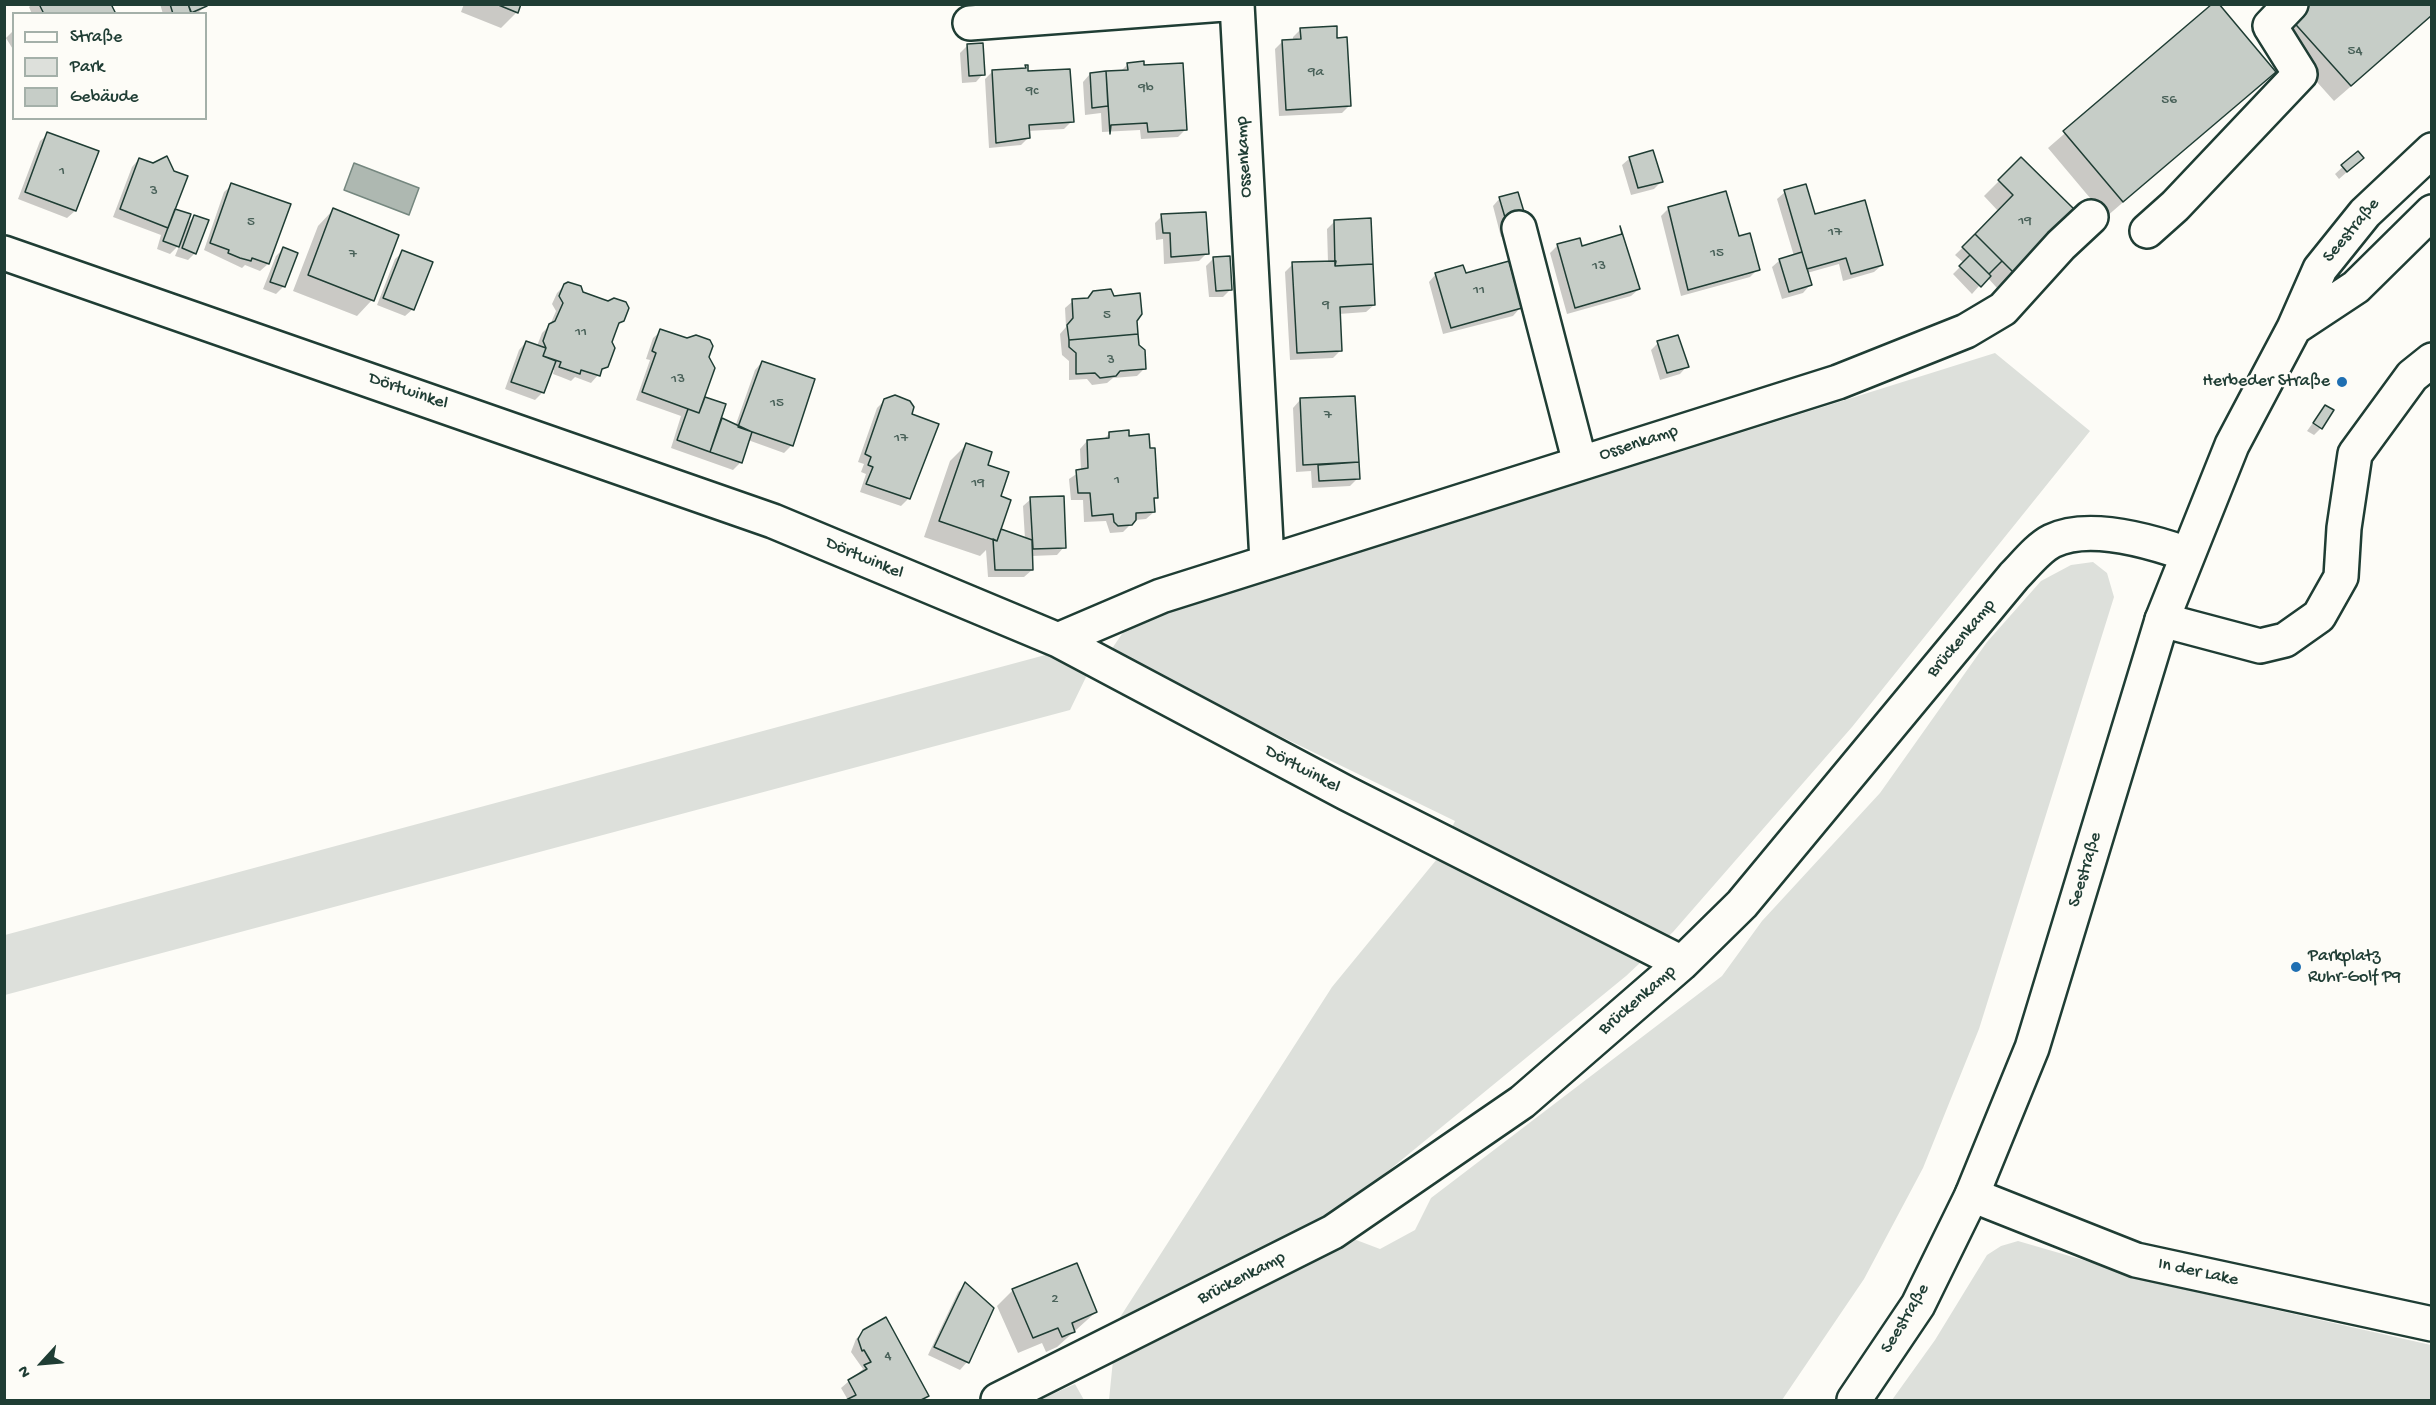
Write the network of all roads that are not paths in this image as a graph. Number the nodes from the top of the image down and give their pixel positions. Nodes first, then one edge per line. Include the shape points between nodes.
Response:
1 (1224, 4) edge
2 (1237, 4) edge
3 (2291, 4) edge
4 (970, 23) dead end
5 (2432, 150) edge
6 (2432, 212) edge
7 (2091, 217) dead end
8 (1519, 228) dead end
9 (2147, 231) dead end
10 (4, 253) edge
11 (2295, 328) junction
12 (2432, 360) edge
13 (1580, 463) junction
14 (2187, 554) junction
15 (1267, 561) junction
16 (2162, 620) junction
17 (1058, 640) junction
18 (1682, 963) junction
19 (1972, 1195) junction
20 (2432, 1324) edge
21 (998, 1401) edge
22 (1854, 1401) edge

1 - 4 street
2 - 15 street, Ossenkamp
3 - 9 street via 2270,26 2300,74
5 - 11 street, Seestraße via 2366,213 2320,269
6 - 11 street, Seestraße via 2356,287
7 - 13 street, Ossenkamp via 2003,309 1966,331 1838,382
8 - 13 street
10 - 17 street, Dörtwinkel via 773,521
11 - 14 street, Seestraße via 2232,445
12 - 16 street via 2412,376 2355,454 2341,577 2319,616 2284,640 2260,646
13 - 15 street, Ossenkamp
14 - 16 street, Seestraße
14 - 18 street, Brückenkamp via 2149,541 2087,534 2049,542 2014,576 1742,904
15 - 17 street, Ossenkamp via 1161,596
16 - 19 street, Seestraße via 2032,1048
17 - 18 street, Dörtwinkel via 1346,793
18 - 21 street, Brückenkamp via 1522,1102 1333,1232
19 - 20 street, In der Lake via 2136,1260
19 - 22 street, Seestraße via 1918,1305

